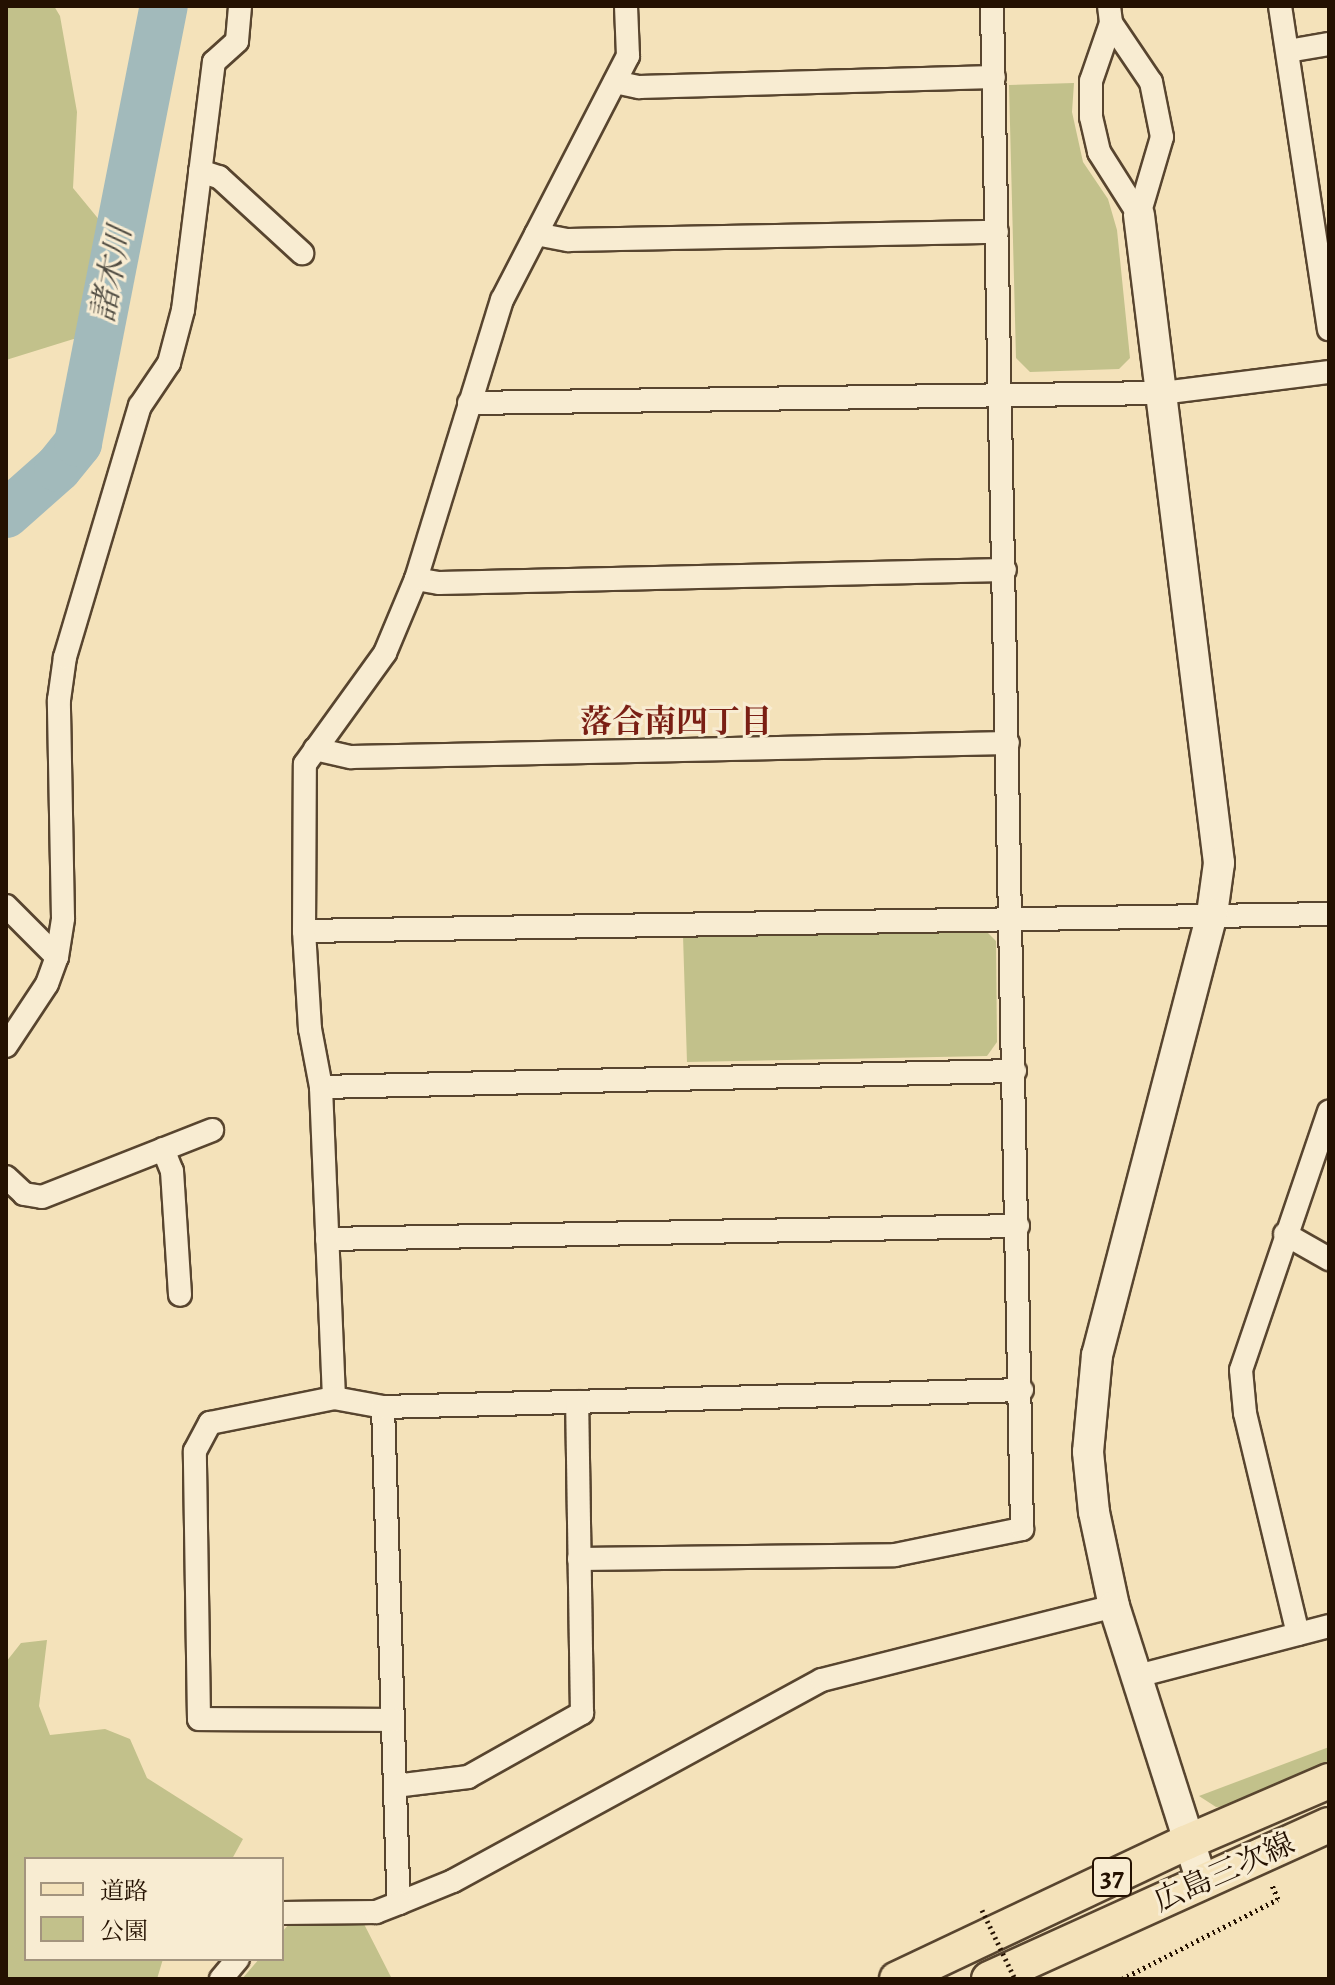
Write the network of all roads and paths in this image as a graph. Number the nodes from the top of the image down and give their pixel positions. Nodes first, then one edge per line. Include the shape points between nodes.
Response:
1 (240, 6) edge
2 (626, 6) edge
3 (992, 6) edge
4 (1280, 6) edge
5 (1110, 15) edge
6 (1329, 44) edge
7 (1288, 51) junction
8 (994, 77) junction
9 (615, 82) junction
10 (200, 171) junction
11 (1320, 202) edge
12 (1139, 215) junction
13 (997, 232) junction
14 (536, 234) junction
15 (302, 253) dead end
16 (1329, 329) edge
17 (1329, 372) edge
18 (1162, 393) junction
19 (1001, 396) junction
20 (469, 403) junction
21 (1005, 570) junction
22 (416, 579) junction
23 (1008, 743) junction
24 (315, 749) junction
25 (6, 906) edge
26 (1212, 914) junction
27 (1329, 914) edge
28 (1011, 918) junction
29 (304, 931) junction
30 (57, 957) junction
31 (6, 1046) edge
32 (1015, 1071) junction
33 (321, 1087) junction
34 (1329, 1112) edge
35 (212, 1130) dead end
36 (163, 1149) junction
37 (6, 1177) edge
38 (1018, 1226) junction
39 (1285, 1234) junction
40 (327, 1239) junction
41 (1329, 1259) edge
42 (180, 1295) dead end
43 (1022, 1390) junction
44 (334, 1398) junction
45 (577, 1402) junction
46 (383, 1407) junction
47 (579, 1559) junction
48 (1114, 1606) junction
49 (1329, 1626) edge
50 (1298, 1634) junction
51 (1137, 1676) junction
52 (393, 1720) junction
53 (1329, 1781) edge
54 (395, 1786) junction
55 (1329, 1825) edge
56 (1185, 1843) junction
57 (1202, 1882) junction
58 (1272, 1885) dead end
59 (399, 1903) junction
60 (982, 1910) dead end
61 (284, 1913) edge
62 (236, 1961) edge
63 (221, 1979) edge
64 (897, 1979) edge
65 (989, 1979) edge
66 (1015, 1979) edge
67 (1122, 1979) edge

1 - 10 street via 237,41 214,62
2 - 9 street via 628,56
3 - 8 street
4 - 7 street
5 - 12 street via 1091,81 1091,117 1099,152
5 - 12 street via 1151,82 1162,137
6 - 7 street
7 - 11 street
8 - 9 street via 639,87
8 - 13 street
9 - 14 street
10 - 15 street via 219,177
10 - 30 street via 183,310 169,363 140,406 65,657 59,700 63,918
11 - 16 street
12 - 18 street
13 - 14 street via 568,240
13 - 19 street
14 - 20 street via 502,300
17 - 18 street
18 - 19 street
18 - 26 street via 1214,804 1219,863
19 - 20 street
19 - 21 street
20 - 22 street
21 - 22 street via 439,583
21 - 23 street
22 - 24 street via 385,653
23 - 24 street via 351,757
23 - 28 street
24 - 29 street via 305,764
25 - 30 street
26 - 27 street
26 - 28 street
26 - 48 street via 1097,1355 1088,1452 1094,1512
28 - 29 street
28 - 32 street
29 - 33 street via 310,1029
30 - 31 street via 47,984
32 - 33 street
32 - 38 street
33 - 40 street
34 - 39 street
35 - 36 street
36 - 37 street via 42,1197 24,1194
36 - 42 street via 172,1171
38 - 40 street
38 - 43 street
39 - 41 street
39 - 50 street via 1241,1370 1245,1413
40 - 44 street
43 - 45 street
43 - 47 street via 1022,1529 895,1555
44 - 46 street
44 - 52 street via 210,1423 195,1451 199,1719
45 - 46 street
45 - 47 street
46 - 52 street
47 - 54 street via 582,1713 468,1777
48 - 51 street
48 - 59 street via 822,1680 453,1881
49 - 50 street
50 - 51 street
51 - 56 street
52 - 54 street
53 - 56 main road, 広島三次線 / 37
54 - 59 street
55 - 57 main road, 広島三次線 / 37
56 - 57 street
56 - 64 main road, 広島三次線 / 37
57 - 65 main road, 広島三次線 / 37
58 - 67 path via 1278,1899
59 - 61 street via 376,1912
60 - 66 path, bridge
62 - 63 street

